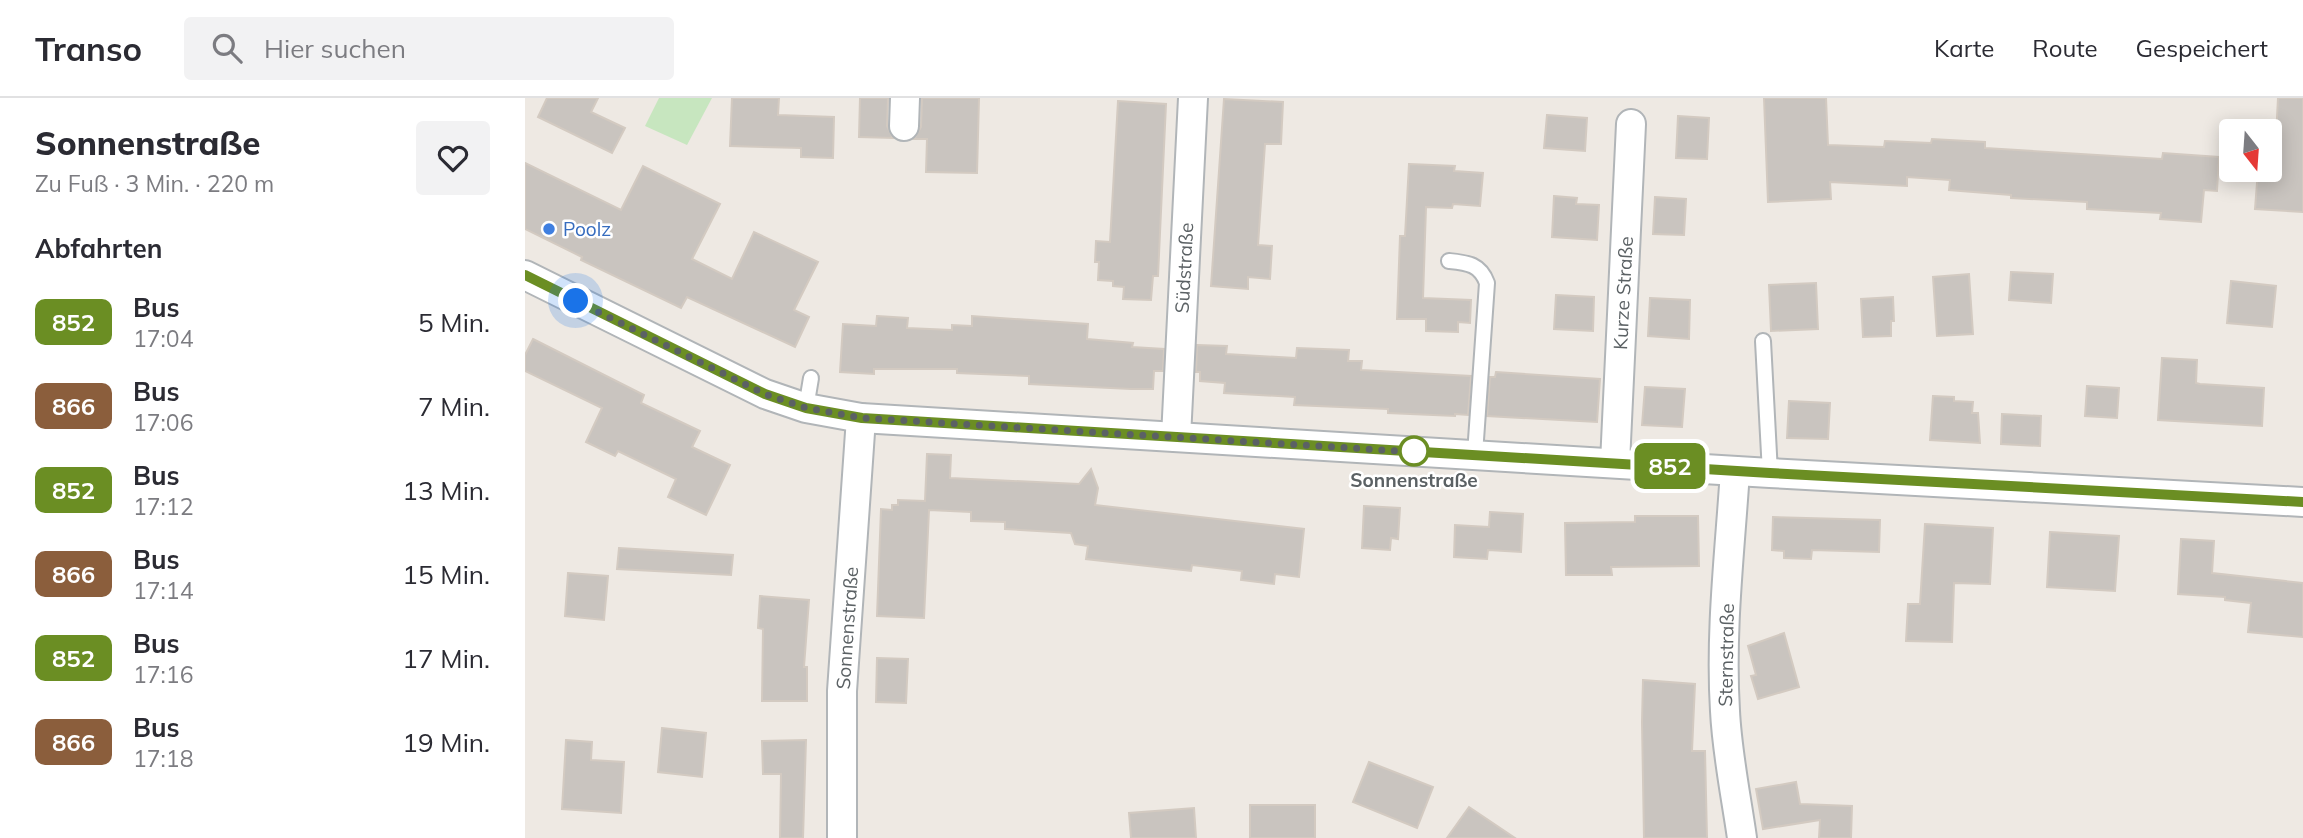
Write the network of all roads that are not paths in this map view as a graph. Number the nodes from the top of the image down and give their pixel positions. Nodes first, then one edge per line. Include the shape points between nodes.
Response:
1 (905, 98) edge
2 (1193, 98) edge
3 (1631, 124) dead end
4 (904, 126) dead end
5 (1449, 261) dead end
6 (525, 275) edge
7 (1763, 341) dead end
8 (811, 378) dead end
9 (806, 408) junction
10 (862, 418) junction
11 (1175, 437) junction
12 (1475, 454) junction
13 (1615, 463) junction
14 (1735, 471) junction
15 (1770, 473) junction
16 (2303, 502) edge
17 (842, 838) edge
18 (1742, 838) edge

1 - 4 street
2 - 11 street, Südstraße
3 - 13 street, Kurze Straße
5 - 12 lane via 1479,268 1487,283
6 - 9 street via 743,384
7 - 15 lane
8 - 9 lane
9 - 10 street
10 - 11 street
10 - 17 street, Sonnenstraße via 842,691
11 - 12 street
12 - 13 street
13 - 14 street
14 - 15 street
14 - 18 street, Sternstraße via 1724,691
15 - 16 street

